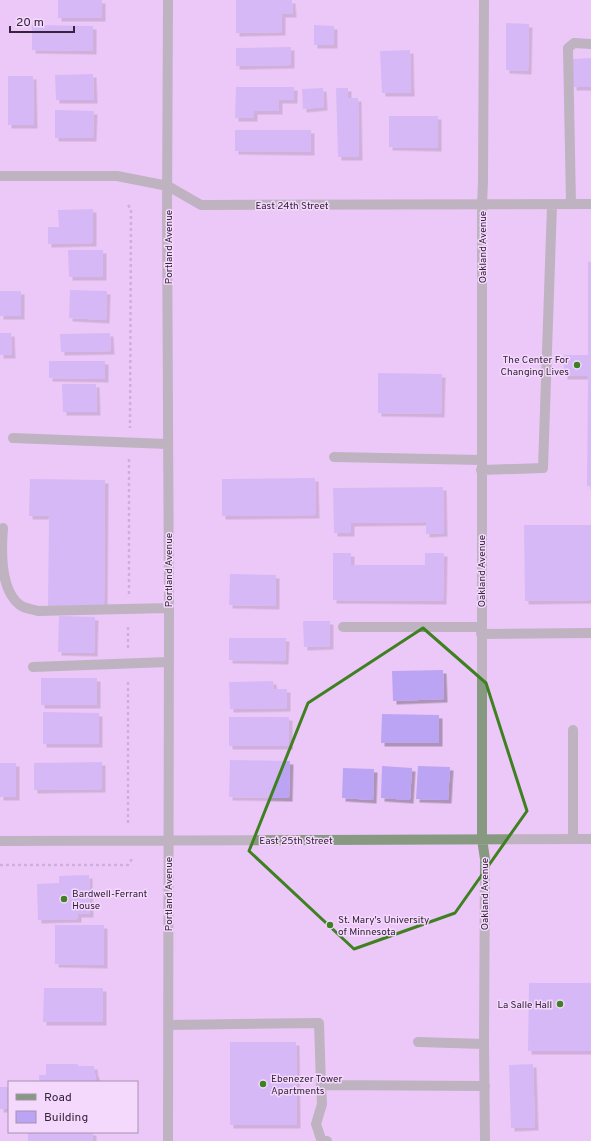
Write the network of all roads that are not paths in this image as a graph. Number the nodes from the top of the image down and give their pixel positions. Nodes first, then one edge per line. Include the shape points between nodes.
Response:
1 (168, 0) edge
2 (484, 0) edge
3 (591, 44) edge
4 (0, 176) edge
5 (168, 186) junction
6 (571, 204) junction
7 (591, 204) edge
8 (482, 205) junction
9 (552, 205) junction
10 (13, 438) dead end
11 (168, 444) junction
12 (334, 456) dead end
13 (481, 465) junction
14 (3, 528) dead end
15 (169, 608) junction
16 (343, 627) dead end
17 (481, 630) junction
18 (591, 633) edge
19 (168, 662) junction
20 (33, 667) dead end
21 (573, 730) dead end
22 (482, 839) junction
23 (573, 839) junction
24 (591, 839) edge
25 (0, 841) edge
26 (168, 841) junction
27 (168, 1025) junction
28 (418, 1042) dead end
29 (484, 1044) junction
30 (321, 1085) junction
31 (485, 1086) junction
32 (168, 1141) edge
33 (326, 1141) edge
34 (485, 1141) edge

1 - 5 street, Portland Avenue
2 - 8 street, Oakland Avenue
3 - 6 street via 574,44 568,48
4 - 5 street, East 24th Street via 116,176
5 - 8 street, East 24th Street via 201,205
5 - 11 street, Portland Avenue
6 - 7 street, East 24th Street
6 - 9 street, East 24th Street
8 - 9 street, East 24th Street
8 - 13 street, Oakland Avenue
9 - 13 street via 543,468
10 - 11 street
11 - 15 street, Portland Avenue
12 - 13 street
13 - 17 street, Oakland Avenue
14 - 15 street via 3,578 9,595 21,606 38,611
15 - 19 street, Portland Avenue
16 - 17 street
17 - 18 street
17 - 22 street, Oakland Avenue
19 - 20 street
19 - 26 street, Portland Avenue
21 - 23 street
22 - 23 street, East 25th Street
22 - 26 street, East 25th Street
22 - 29 street, Oakland Avenue via 485,859
23 - 24 street, East 25th Street
25 - 26 street, East 25th Street
26 - 27 street, Portland Avenue
27 - 30 street via 319,1023
27 - 32 street, Portland Avenue
28 - 29 street
29 - 31 street, Oakland Avenue
30 - 31 street
30 - 33 street via 322,1104 316,1124 321,1139
31 - 34 street, Oakland Avenue

